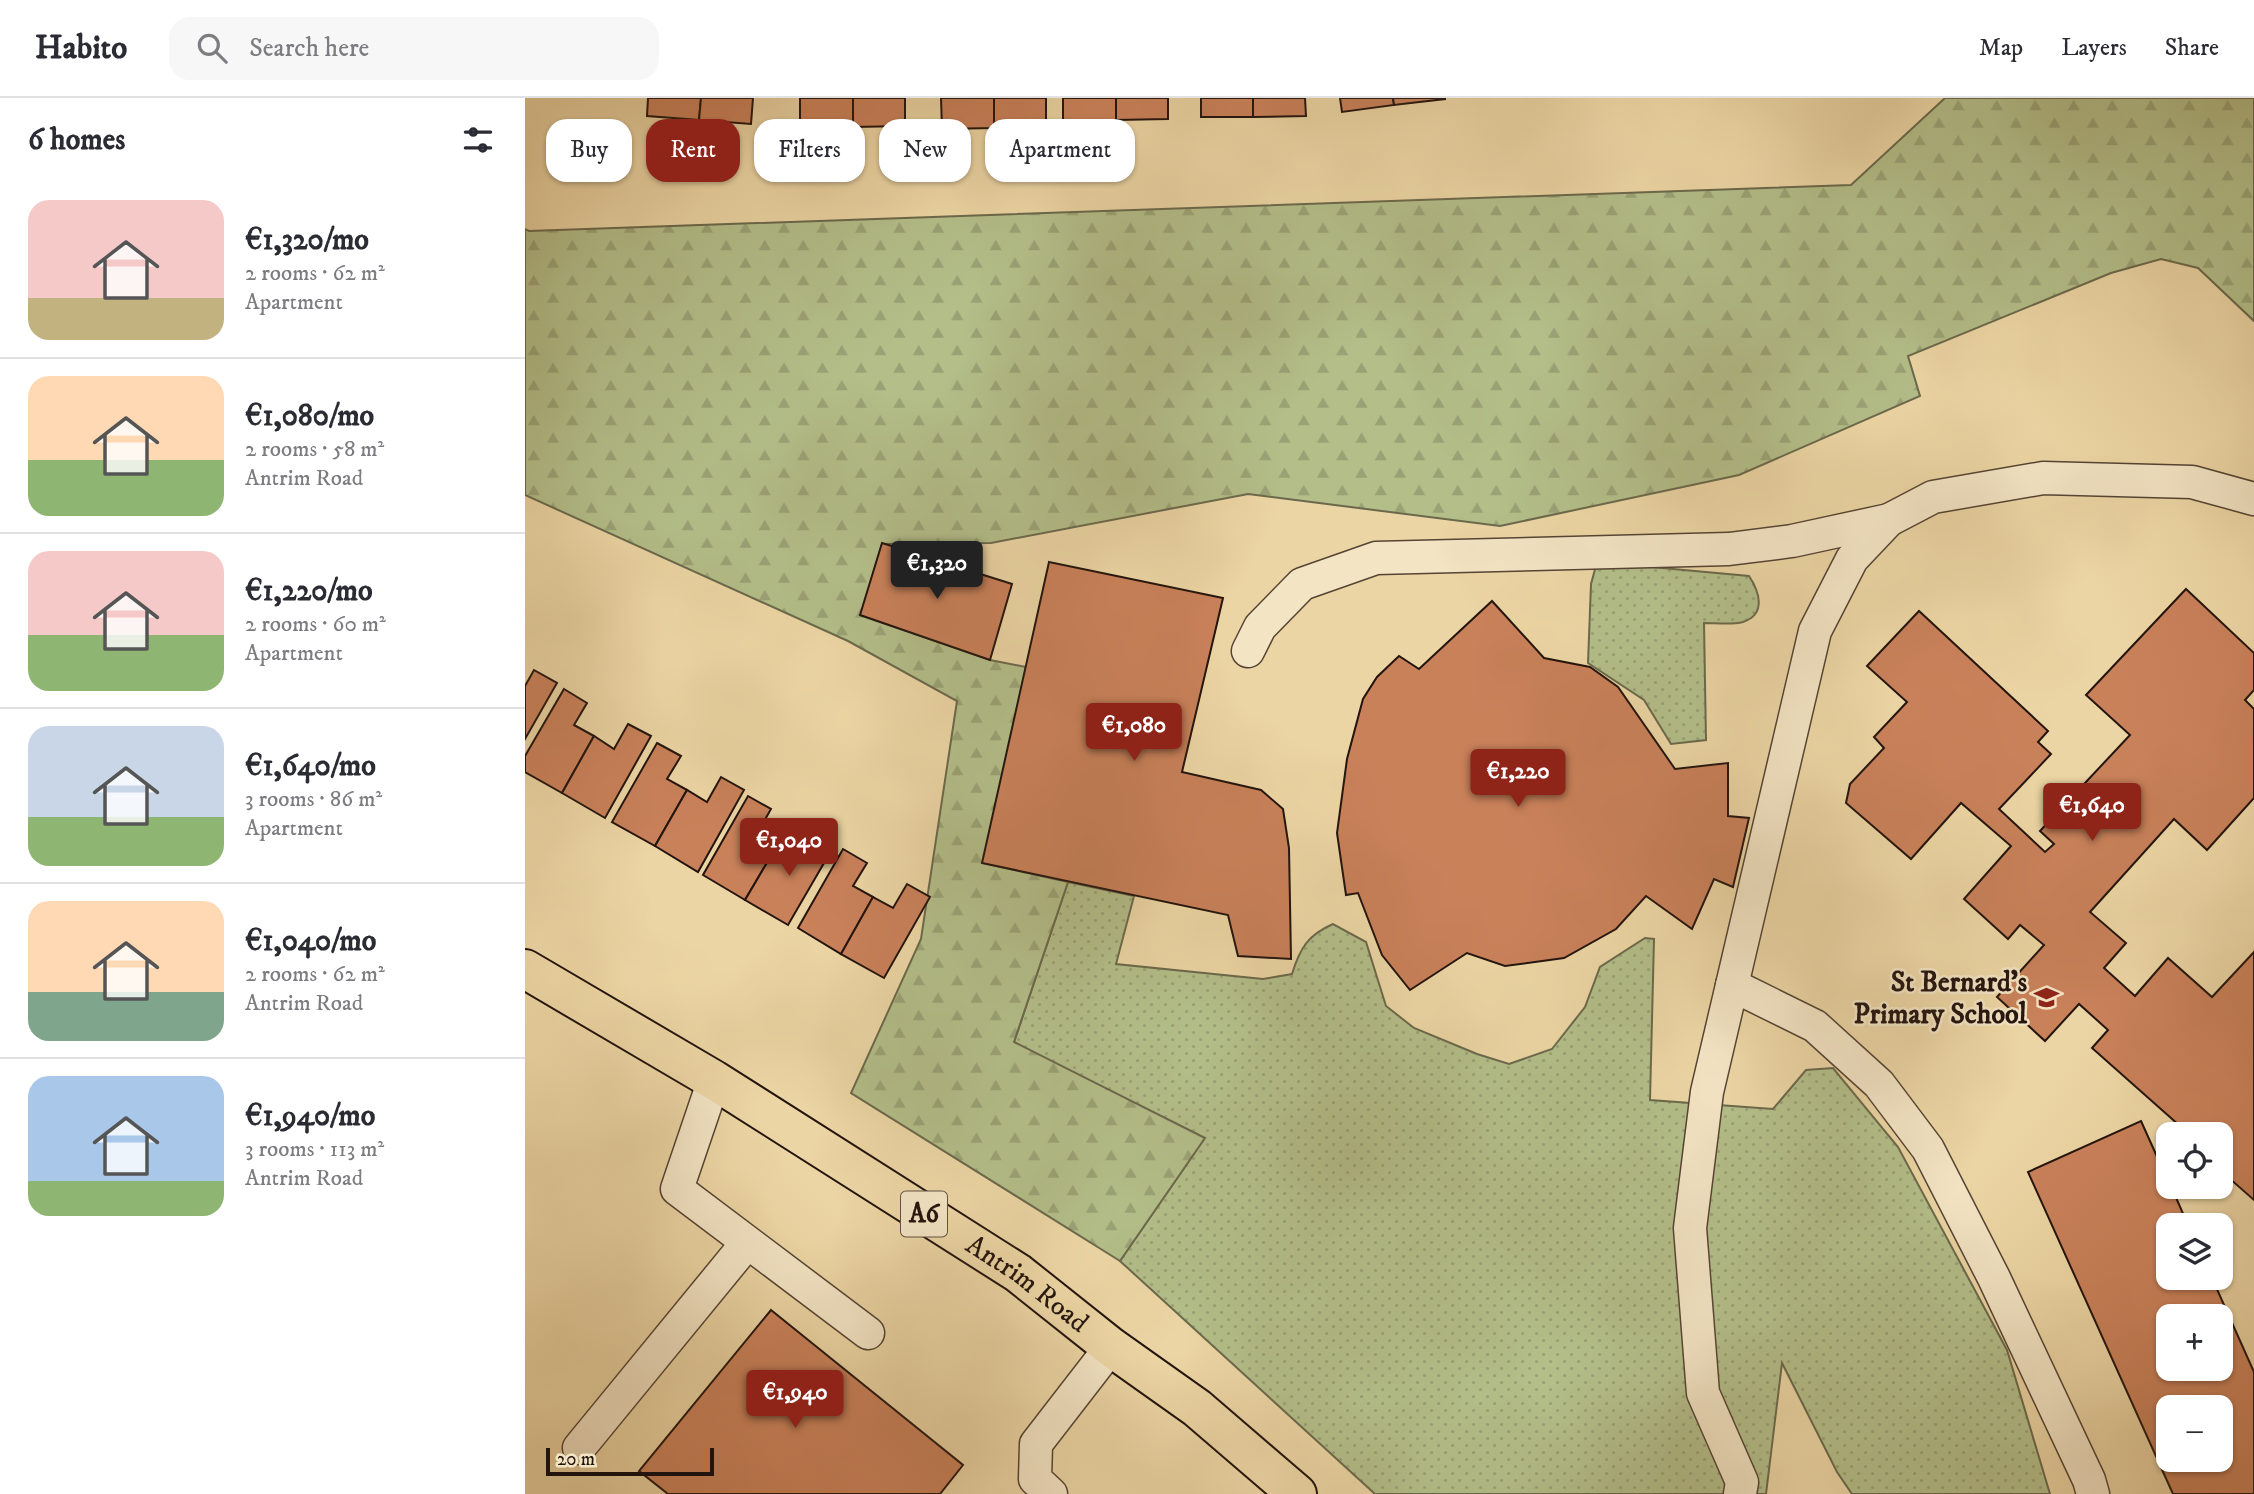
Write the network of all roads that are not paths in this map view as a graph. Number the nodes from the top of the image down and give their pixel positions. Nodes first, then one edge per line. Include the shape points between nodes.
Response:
1 (2254, 499) edge
2 (1889, 520) junction
3 (1248, 651) dead end
4 (525, 969) edge
5 (1732, 985) junction
6 (715, 1080) junction
7 (747, 1243) junction
8 (868, 1333) dead end
9 (1111, 1347) junction
10 (579, 1448) dead end
11 (1051, 1494) edge
12 (1297, 1494) edge
13 (1740, 1494) edge
14 (2093, 1494) edge

1 - 2 lane via 2192,482 2043,478 1933,497
2 - 3 lane via 1729,549 1376,558 1302,583 1260,627
2 - 5 lane via 1852,559 1815,631
4 - 6 main road, Antrim Road / A6
5 - 13 lane via 1707,1092 1690,1228 1703,1393 1742,1482
5 - 14 lane via 1815,1026 1879,1084 1928,1149 1994,1278
6 - 7 lane via 677,1189
6 - 9 main road, Antrim Road / A6 via 1018,1273
7 - 8 lane
7 - 10 lane
9 - 11 lane via 1036,1444 1035,1479
9 - 12 main road, Antrim Road / A6 via 1197,1408

